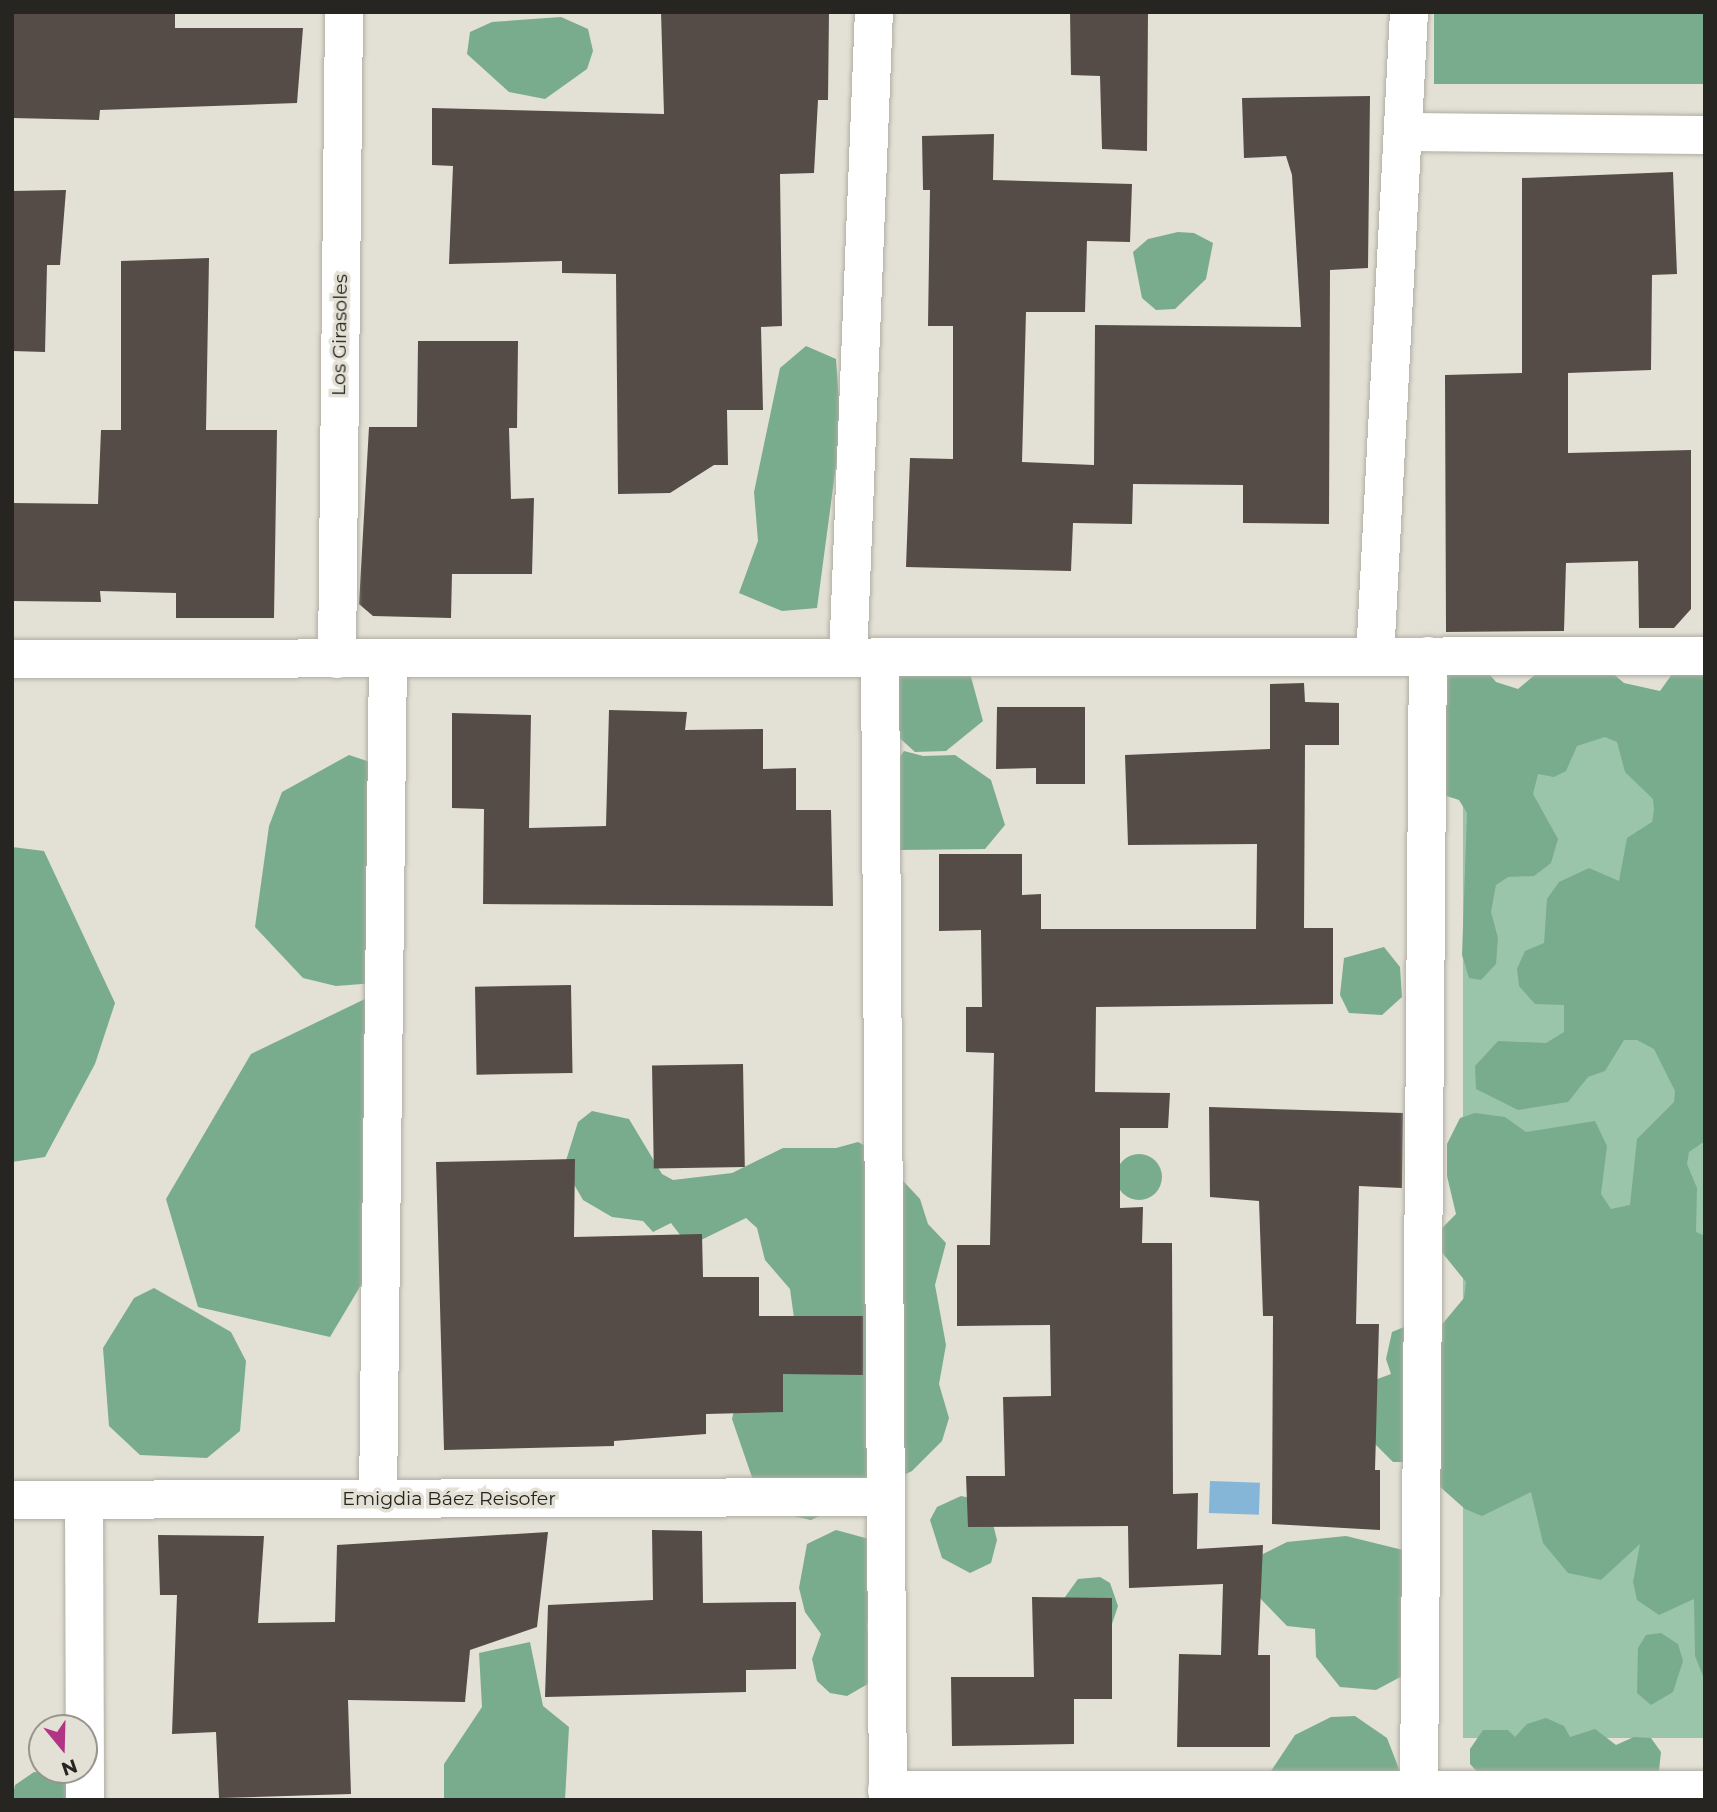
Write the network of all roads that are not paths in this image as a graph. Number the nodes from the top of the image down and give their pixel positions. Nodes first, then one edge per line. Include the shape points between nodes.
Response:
1 (344, 12) edge
2 (874, 12) edge
3 (1409, 12) edge
4 (1405, 132) junction
5 (1705, 135) edge
6 (1428, 656) junction
7 (1705, 656) edge
8 (864, 657) junction
9 (1375, 657) junction
10 (12, 659) edge
11 (337, 659) junction
12 (388, 659) junction
13 (885, 1497) junction
14 (378, 1499) junction
15 (12, 1500) edge
16 (84, 1500) junction
17 (1419, 1790) junction
18 (1705, 1790) edge
19 (888, 1795) edge
20 (85, 1800) edge

1 - 11 street, Los Girasoles
2 - 8 street
3 - 4 street
4 - 5 street
4 - 9 street
6 - 7 street
6 - 9 street
6 - 17 street
8 - 9 street
8 - 12 street
8 - 13 street
10 - 11 street
11 - 12 street
12 - 14 street
13 - 14 street, Emigdia Báez Reisofer
13 - 19 street
14 - 16 street, Emigdia Báez Reisofer
15 - 16 street, Emigdia Báez Reisofer
16 - 20 street
17 - 18 street
17 - 19 street

